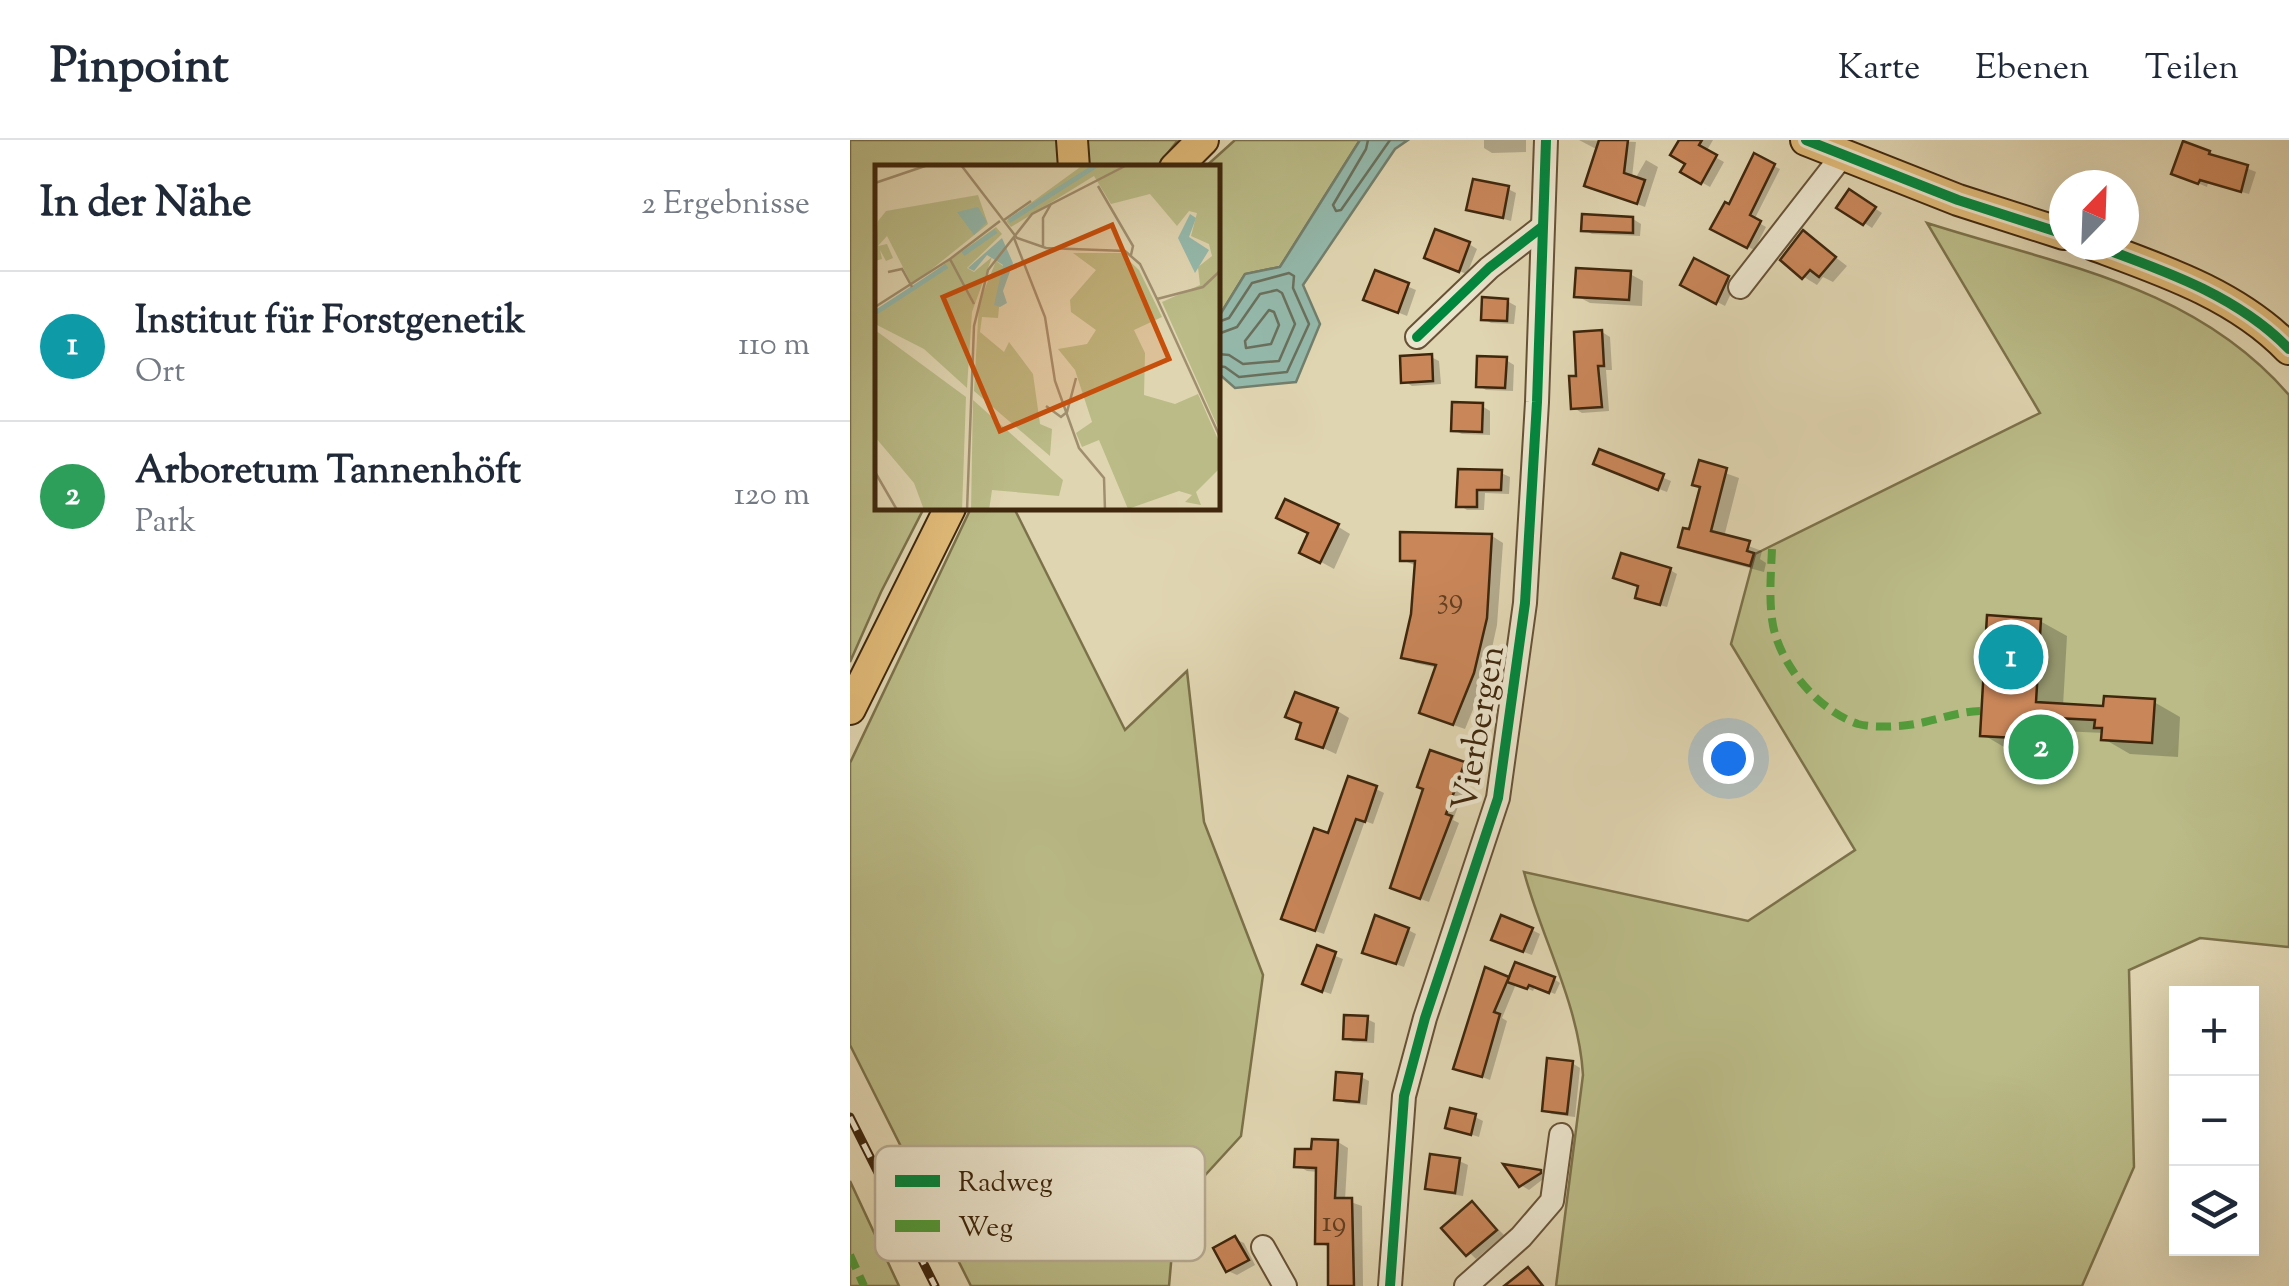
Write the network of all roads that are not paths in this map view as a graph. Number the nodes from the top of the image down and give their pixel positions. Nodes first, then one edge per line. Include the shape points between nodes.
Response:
1 (1072, 140) edge
2 (1203, 140) edge
3 (1546, 140) edge
4 (1806, 140) edge
5 (1842, 156) junction
6 (1074, 165) edge
7 (1178, 165) edge
8 (1542, 227) junction
9 (2049, 229) edge
10 (2132, 260) edge
11 (1740, 287) dead end
12 (1417, 337) dead end
13 (2289, 349) edge
14 (949, 510) edge
15 (850, 709) edge
16 (1562, 1135) dead end
17 (1263, 1247) dead end
18 (1285, 1286) edge
19 (1390, 1286) edge
20 (1466, 1286) edge

1 - 6 main road
2 - 7 main road
3 - 8 street, Vierbergen
4 - 5 main road
5 - 9 main road
5 - 11 street
8 - 12 street
8 - 19 street, Vierbergen via 1525,603 1498,798 1404,1096
10 - 13 main road via 2206,289
14 - 15 main road
16 - 20 street via 1552,1201
17 - 18 street

